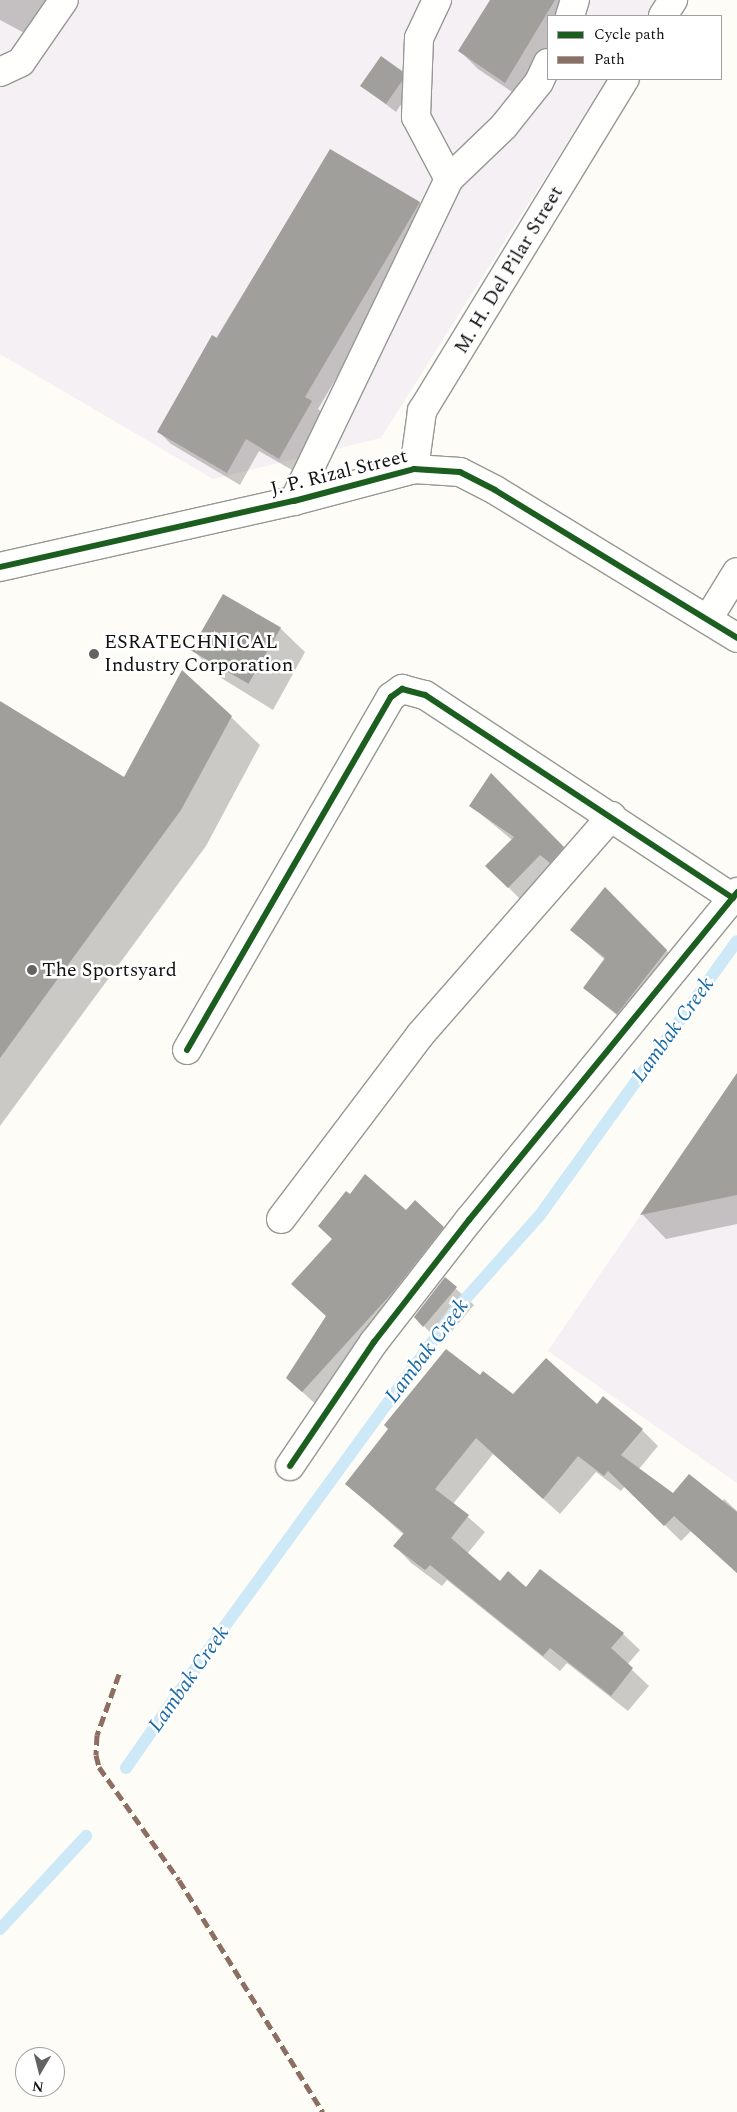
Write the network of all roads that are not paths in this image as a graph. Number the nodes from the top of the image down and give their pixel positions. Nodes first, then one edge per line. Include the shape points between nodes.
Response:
1 (64, 0) edge
2 (437, 0) edge
3 (575, 0) edge
4 (673, 0) edge
5 (570, 15) edge
6 (664, 15) edge
7 (547, 65) edge
8 (0, 72) edge
9 (624, 80) edge
10 (450, 179) junction
11 (414, 469) junction
12 (294, 501) junction
13 (0, 566) edge
14 (737, 572) edge
15 (708, 619) junction
16 (737, 638) edge
17 (612, 816) junction
18 (735, 895) edge
19 (187, 1050) dead end
20 (282, 1219) dead end
21 (290, 1466) dead end

1 - 8 street via 21,62
2 - 10 street via 419,38 416,117
3 - 5 street
4 - 6 street
7 - 10 street via 539,82 504,126
9 - 11 street, M. H. Del Pilar Street via 422,411
10 - 12 street
11 - 12 street, J. P. Rizal Street
11 - 15 street, J. P. Rizal Street via 460,472
12 - 13 street, J. P. Rizal Street
14 - 15 street
15 - 16 street, J. P. Rizal Street
17 - 18 street
17 - 19 street via 425,695 402,689 391,697
17 - 20 street via 420,1035
18 - 21 street via 469,1220 374,1342

